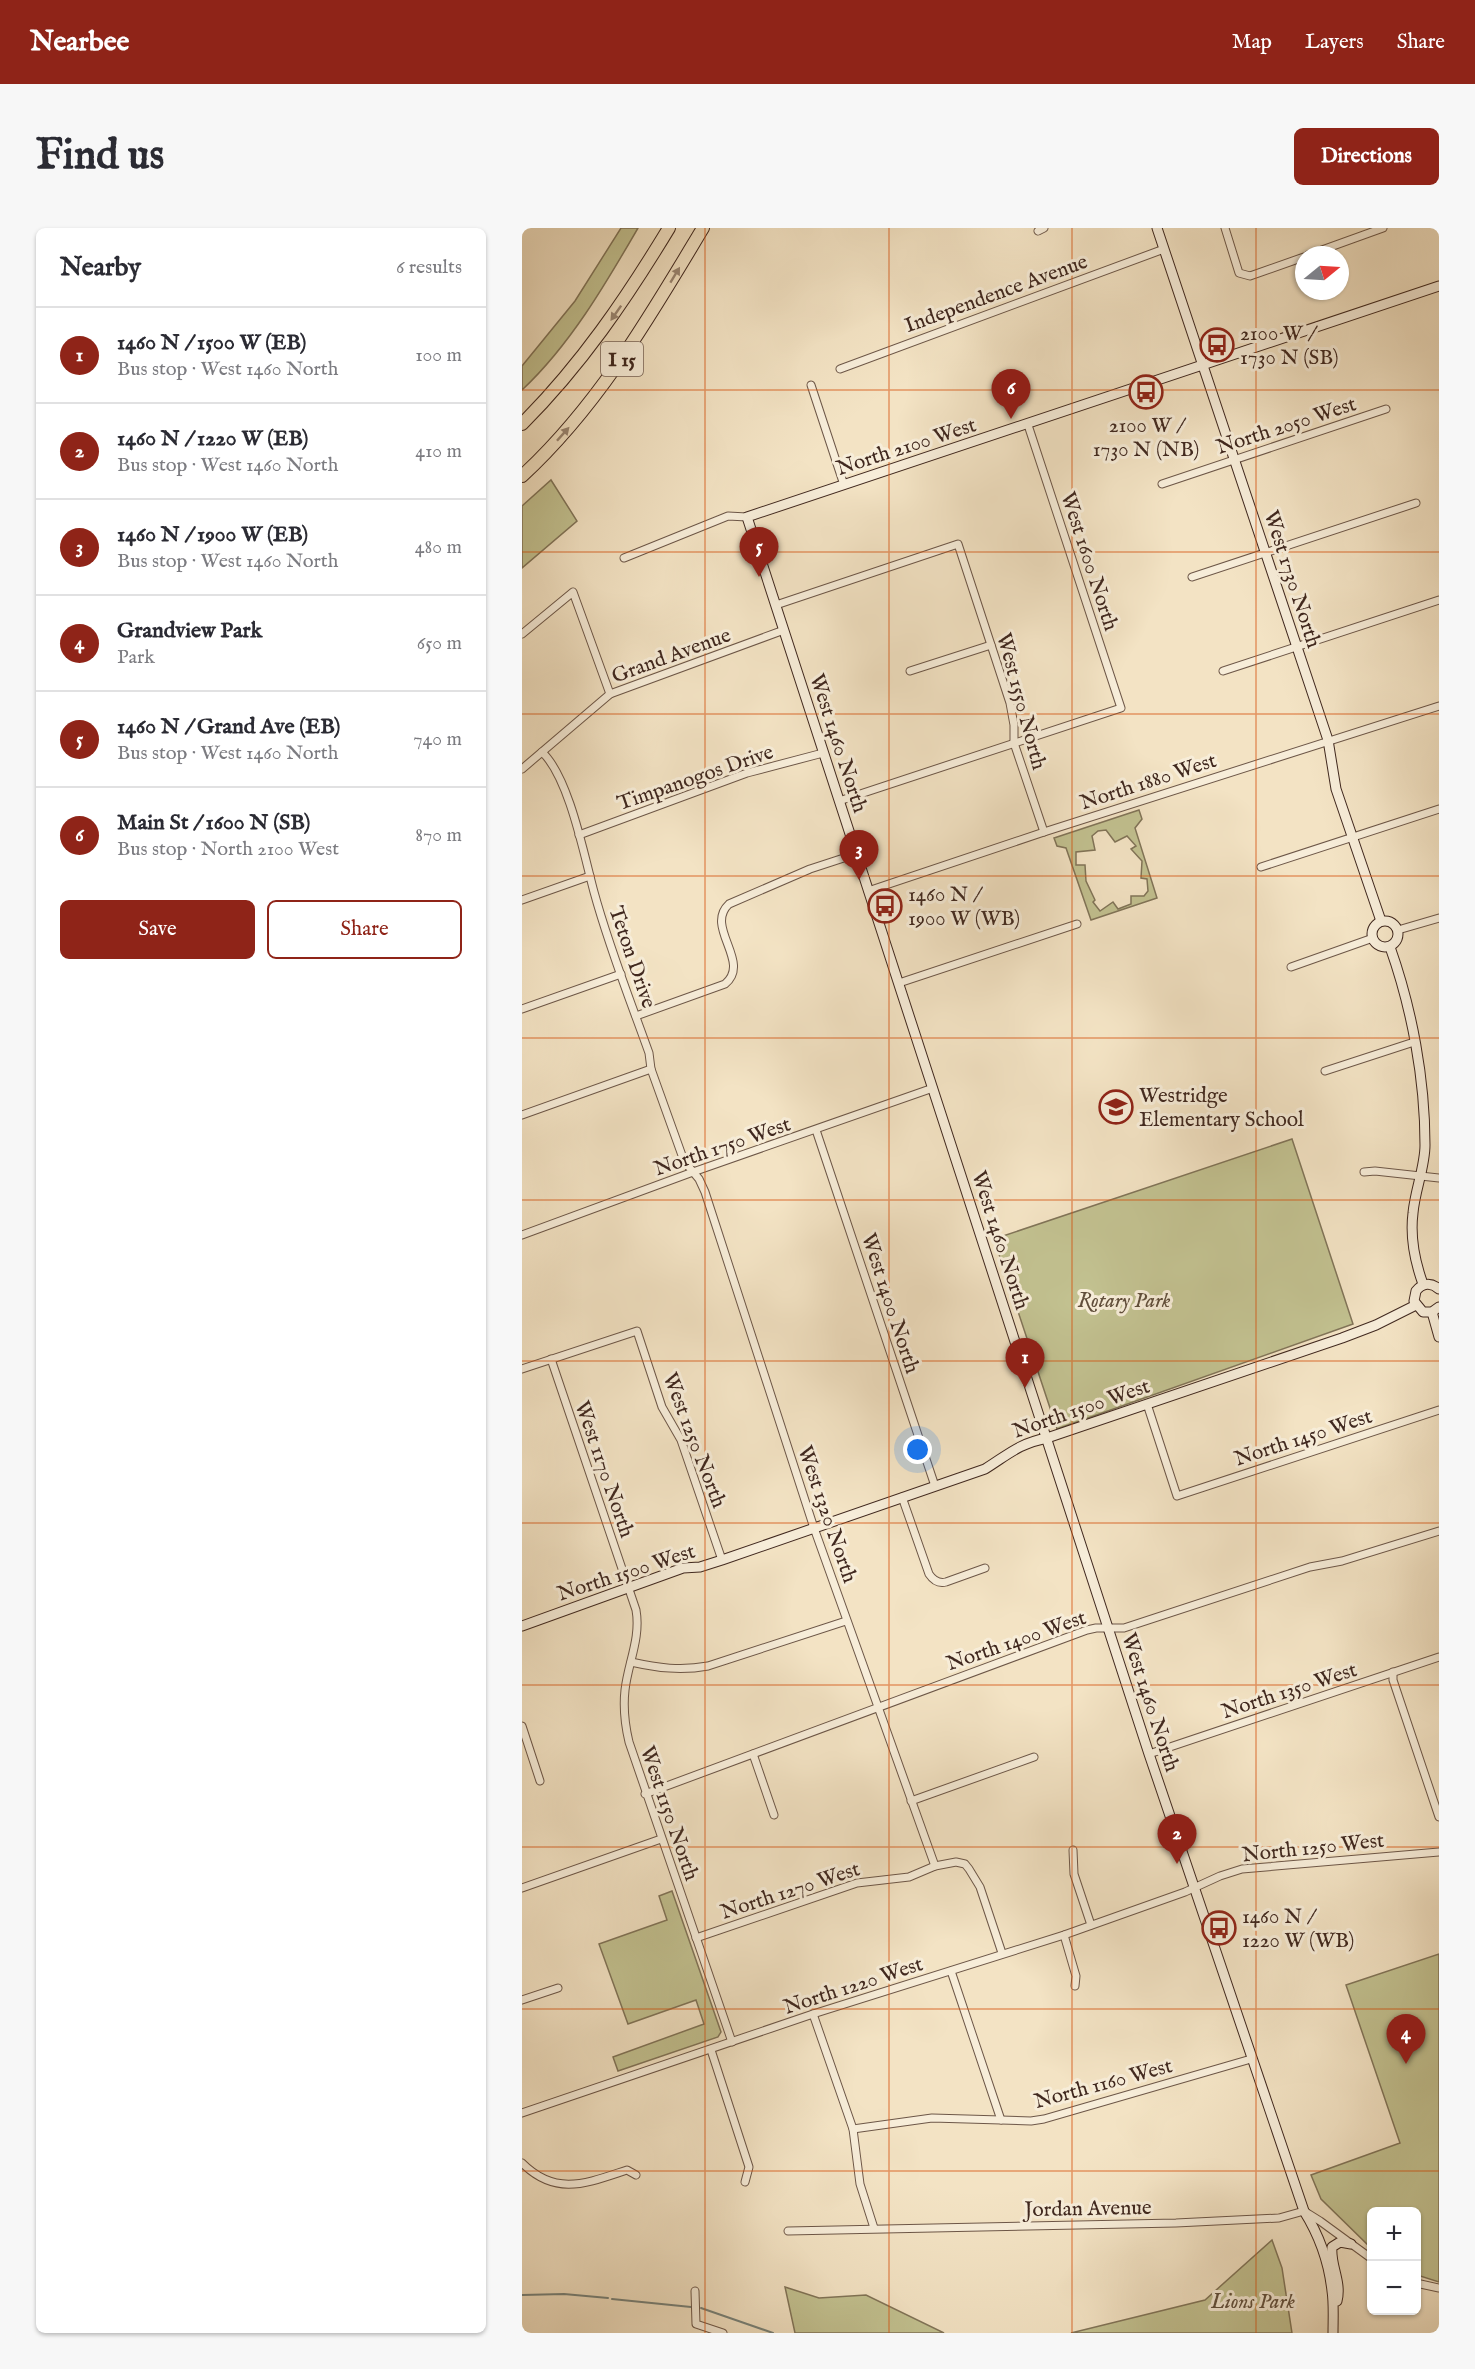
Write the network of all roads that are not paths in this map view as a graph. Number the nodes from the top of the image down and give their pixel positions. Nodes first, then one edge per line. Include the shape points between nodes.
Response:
1 (669, 228) edge
2 (703, 228) edge
3 (1157, 228) edge
4 (1226, 228) edge
5 (1383, 228) edge
6 (1334, 246) edge
7 (1164, 249) junction
8 (1295, 260) edge
9 (1439, 286) edge
10 (1204, 365) junction
11 (840, 369) dead end
12 (811, 385) dead end
13 (1386, 409) dead end
14 (522, 424) edge
15 (1028, 425) junction
16 (1235, 459) junction
17 (522, 476) edge
18 (1162, 484) dead end
19 (844, 485) junction
20 (1416, 503) dead end
21 (747, 517) junction
22 (1266, 553) junction
23 (624, 558) dead end
24 (1192, 577) dead end
25 (1439, 600) edge
26 (776, 605) junction
27 (784, 630) junction
28 (522, 634) edge
29 (991, 645) junction
30 (1297, 647) junction
31 (910, 671) dead end
32 (1223, 671) dead end
33 (610, 694) junction
34 (1439, 706) edge
35 (1328, 740) junction
36 (1014, 743) junction
37 (542, 752) junction
38 (823, 753) junction
39 (522, 769) edge
40 (839, 801) junction
41 (1439, 809) edge
42 (1044, 832) junction
43 (579, 835) junction
44 (1352, 837) junction
45 (856, 854) junction
46 (1261, 867) dead end
47 (590, 876) junction
48 (868, 891) junction
49 (522, 900) edge
50 (1439, 918) edge
51 (1381, 921) junction
52 (1077, 924) dead end
53 (1398, 930) junction
54 (1372, 938) junction
55 (1390, 947) junction
56 (1291, 967) dead end
57 (621, 974) junction
58 (899, 983) junction
59 (522, 1009) edge
60 (636, 1016) junction
61 (1414, 1042) junction
62 (651, 1069) junction
63 (1325, 1071) dead end
64 (933, 1088) junction
65 (522, 1115) edge
66 (816, 1130) junction
67 (693, 1172) junction
68 (1364, 1172) dead end
69 (1420, 1176) junction
70 (1439, 1178) edge
71 (522, 1235) edge
72 (1423, 1284) junction
73 (1439, 1289) edge
74 (1416, 1305) junction
75 (1436, 1309) edge
76 (1439, 1337) edge
77 (551, 1359) junction
78 (522, 1369) edge
79 (1147, 1404) junction
80 (1439, 1410) edge
81 (1047, 1438) junction
82 (935, 1486) junction
83 (902, 1497) junction
84 (814, 1528) junction
85 (1439, 1531) edge
86 (722, 1560) junction
87 (986, 1568) dead end
88 (628, 1589) junction
89 (846, 1621) junction
90 (522, 1626) edge
91 (1108, 1629) junction
92 (1439, 1657) edge
93 (631, 1662) junction
94 (1393, 1672) junction
95 (877, 1708) junction
96 (522, 1726) edge
97 (753, 1754) junction
98 (1149, 1754) junction
99 (1034, 1757) dead end
100 (540, 1780) dead end
101 (645, 1794) junction
102 (912, 1801) junction
103 (774, 1815) dead end
104 (1439, 1817) edge
105 (661, 1839) junction
106 (1073, 1850) dead end
107 (1439, 1852) edge
108 (935, 1866) junction
109 (522, 1887) edge
110 (1193, 1887) junction
111 (1091, 1926) junction
112 (1064, 1935) junction
113 (696, 1938) junction
114 (1002, 1953) junction
115 (951, 1971) junction
116 (1076, 1986) dead end
117 (558, 1988) dead end
118 (522, 2000) edge
119 (813, 2014) junction
120 (732, 2042) junction
121 (711, 2050) junction
122 (1251, 2059) junction
123 (522, 2113) edge
124 (1001, 2120) junction
125 (853, 2129) junction
126 (522, 2163) edge
127 (636, 2175) dead end
128 (745, 2182) dead end
129 (1304, 2211) junction
130 (874, 2228) junction
131 (788, 2231) dead end
132 (1351, 2244) junction
133 (1367, 2256) edge
134 (1421, 2284) edge
135 (1439, 2288) edge
136 (695, 2291) dead end
137 (1333, 2321) junction
138 (723, 2333) edge
139 (1334, 2333) edge

1 -> 14 highway, I 15 via 606,326
17 -> 2 highway, I 15 via 565,432 616,369
3 - 7 street, West 1730 North
4 - 8 street via 1239,273 1250,276
5 - 6 street
7 - 10 street, West 1730 North
7 - 11 street, Independence Avenue
9 - 10 street, North 2100 West
10 - 15 street, North 2100 West
10 - 16 street, West 1730 North
12 - 19 street
13 - 16 street, North 2050 West
15 - 19 street, North 2100 West
15 - 36 street, West 1600 North via 1121,708
16 - 18 street, North 2050 West
16 - 22 street, West 1730 North
19 - 21 street, North 2100 West
20 - 22 street
21 - 23 street, North 2100 West via 728,516
21 - 26 street, West 1460 North
22 - 24 street
22 - 30 street, West 1730 North
25 - 30 street
26 - 27 street, West 1460 North
26 - 29 street, West 1550 North via 958,544
27 - 33 street, Grand Avenue
27 - 38 street, West 1460 North
28 - 33 street via 573,592
29 - 31 street
29 - 36 street, West 1550 North via 1010,703
30 - 32 street
30 - 35 street, West 1730 North
33 - 37 street, Grand Avenue
34 - 35 street, North 1880 West
35 - 42 street, North 1880 West
35 - 44 street, West 1730 North via 1336,789
36 - 40 street
36 - 42 street, West 1550 North
37 - 39 street, Grand Avenue
37 - 43 street, Teton Drive via 557,771
38 - 40 street, West 1460 North
38 - 43 street, Timpanogos Drive via 747,773
40 - 45 street, West 1460 North
41 - 44 street
42 - 48 street, North 1880 West
43 - 47 street, Teton Drive
44 - 46 street
44 - 51 street, West 1730 North
45 - 48 street, West 1460 North
45 - 60 street via 729,904 720,922 734,966 733,975 725,984
47 - 49 street
47 - 57 street, Teton Drive
48 - 58 street, West 1460 North
50 - 53 street
51 - 53 street via 1392,922
51 - 54 street
52 - 58 street
53 - 55 street via 1398,940
54 - 55 street via 1379,946
54 - 56 street
55 - 61 street
57 - 59 street
57 - 60 street, Teton Drive
58 - 64 street, West 1460 North
60 - 62 street, Teton Drive via 650,1053
61 - 63 street
61 - 69 street via 1422,1079 1425,1148
62 - 65 street
62 - 67 street, Teton Drive via 684,1161
64 - 66 street, North 1750 West
64 - 81 street, West 1460 North
66 - 67 street, North 1750 West
66 - 82 street, West 1400 North
67 - 71 street, North 1750 West
67 - 84 street, West 1320 North via 705,1192
68 - 69 street
69 - 70 street
69 - 72 street via 1412,1214 1415,1260
72 - 73 street
72 - 74 street via 1414,1295
74 - 75 street via 1423,1311
74 - 79 street, North 1500 West via 1350,1335
75 - 76 street
77 - 78 street
77 - 86 street, West 1250 North via 637,1331 662,1407 681,1440
77 - 88 street, West 1170 North
79 - 80 street, North 1450 West via 1177,1496
79 - 81 street, North 1500 West
81 - 82 street, North 1500 West via 1016,1447 985,1469
81 - 91 street, West 1460 North
82 - 83 street, North 1500 West
83 - 84 street, North 1500 West
83 - 87 street via 929,1574 935,1581 946,1582
84 - 86 street, North 1500 West
84 - 89 street, West 1320 North
85 - 91 street, North 1400 West via 1310,1567 1124,1628
86 - 88 street, North 1500 West via 683,1568
88 - 90 street, North 1500 West
88 - 93 street, West 1150 North via 638,1622
89 - 93 street via 708,1666 677,1670
89 - 95 street, West 1320 North
91 - 95 street, North 1400 West via 1087,1630
91 - 98 street, West 1460 North
92 - 94 street, North 1350 West
93 - 101 street, West 1150 North via 625,1688 625,1719
94 - 98 street, North 1350 West
94 - 104 street
95 - 97 street, North 1400 West
95 - 102 street, West 1320 North
96 - 100 street
97 - 101 street, North 1400 West
97 - 103 street
98 - 110 street, West 1460 North
99 - 102 street
101 - 105 street, West 1150 North
102 - 108 street, West 1320 North
105 - 109 street
105 - 113 street, West 1150 North
106 - 111 street via 1074,1874
107 - 110 street, North 1250 West via 1242,1869
108 - 113 street, North 1270 West via 909,1877 857,1883
108 - 114 street, North 1270 West via 965,1864 980,1887
110 - 111 street, North 1220 West
110 - 122 street, West 1460 North
111 - 112 street, North 1220 West
112 - 114 street, North 1220 West
112 - 116 street
113 - 120 street, West 1150 North
114 - 115 street, North 1220 West
115 - 119 street, North 1220 West
115 - 124 street
117 - 118 street
119 - 120 street, North 1220 West
119 - 125 street
120 - 121 street, North 1220 West
121 - 123 street, North 1220 West
121 - 128 street via 749,2168
122 - 124 street, North 1160 West via 1044,2119
122 - 129 street, West 1460 North
124 - 125 street, North 1160 West via 932,2118
125 - 130 street via 860,2184
126 - 127 street via 536,2175 567,2185 627,2170
129 - 130 street, Jordan Avenue via 1279,2218 1176,2223
129 - 132 street
129 - 137 street, West 1460 North via 1316,2230 1330,2274
130 - 131 street, Jordan Avenue
132 - 133 street
132 - 137 street via 1340,2242 1332,2247 1339,2295
134 - 135 street
136 - 138 street via 696,2324
137 - 139 street

